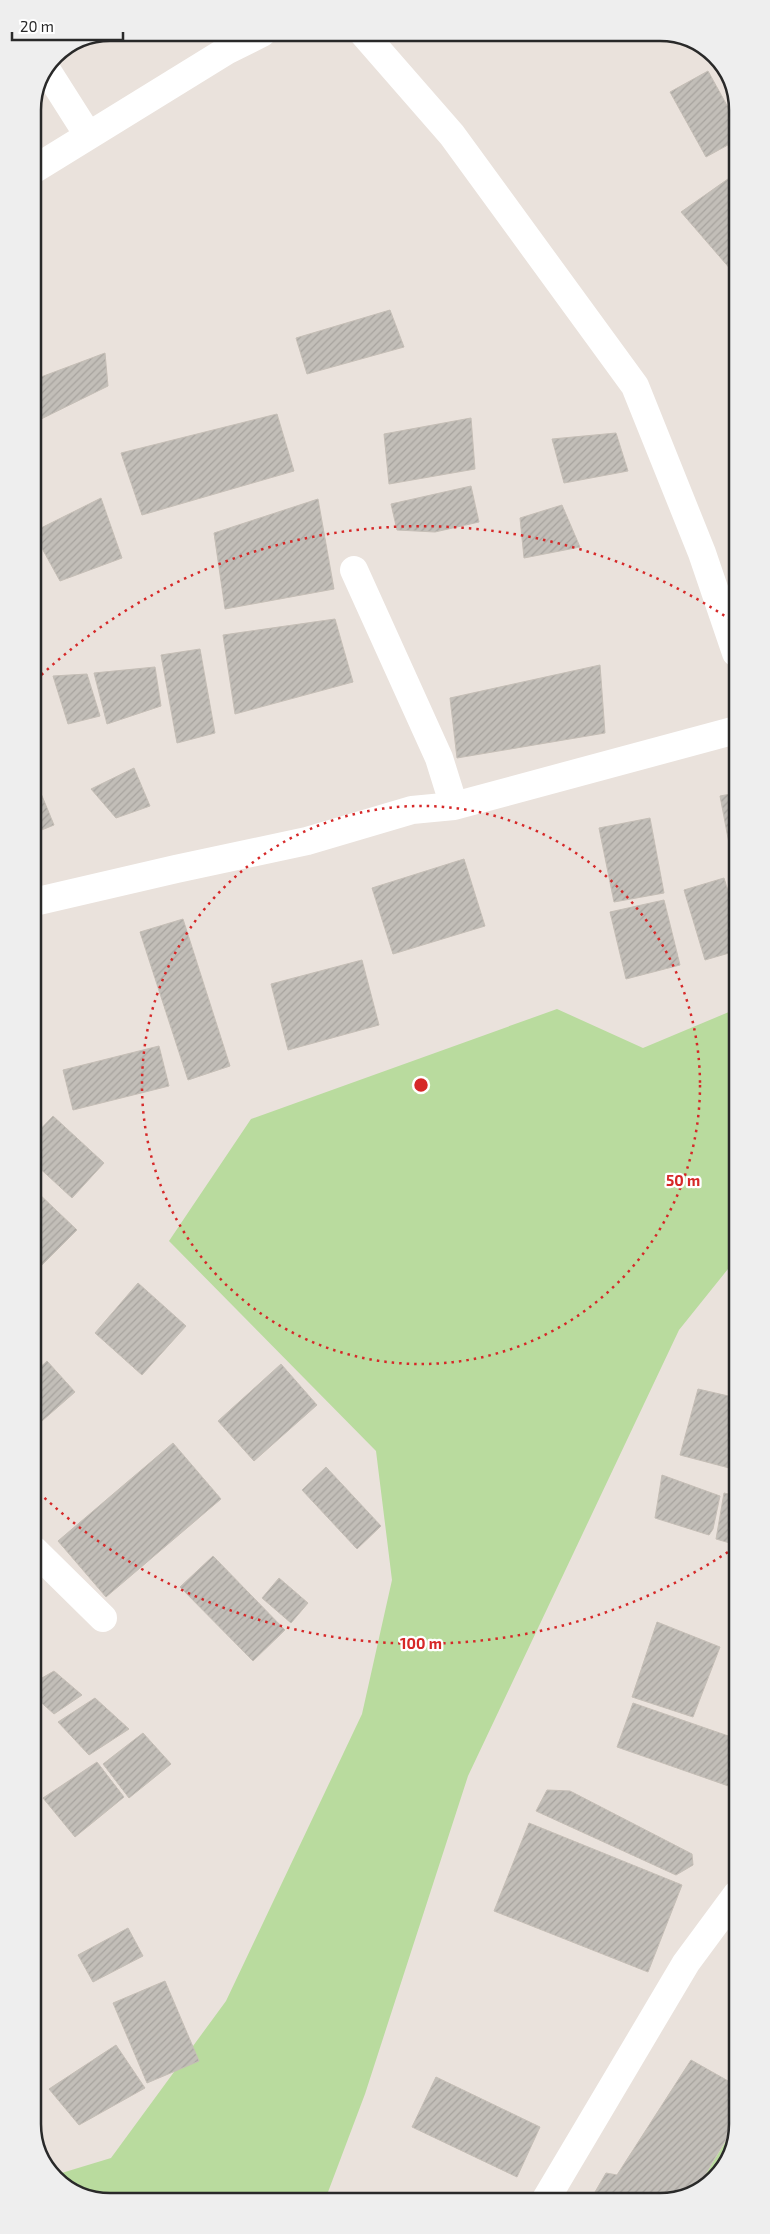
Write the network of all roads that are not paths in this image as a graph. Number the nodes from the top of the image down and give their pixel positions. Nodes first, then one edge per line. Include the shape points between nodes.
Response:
1 (245, 41) edge
2 (370, 41) edge
3 (51, 76) edge
4 (88, 135) junction
5 (41, 165) edge
6 (354, 570) dead end
7 (729, 632) edge
8 (729, 732) edge
9 (454, 806) junction
10 (41, 900) edge
11 (41, 1557) edge
12 (103, 1618) dead end
13 (729, 1905) edge
14 (550, 2193) edge

1 - 4 street
2 - 7 street via 452,135 635,386 702,553
3 - 4 street
4 - 5 street
6 - 9 street via 439,758
8 - 9 street
9 - 10 street via 412,810 307,841
11 - 12 street
13 - 14 street via 686,1963

